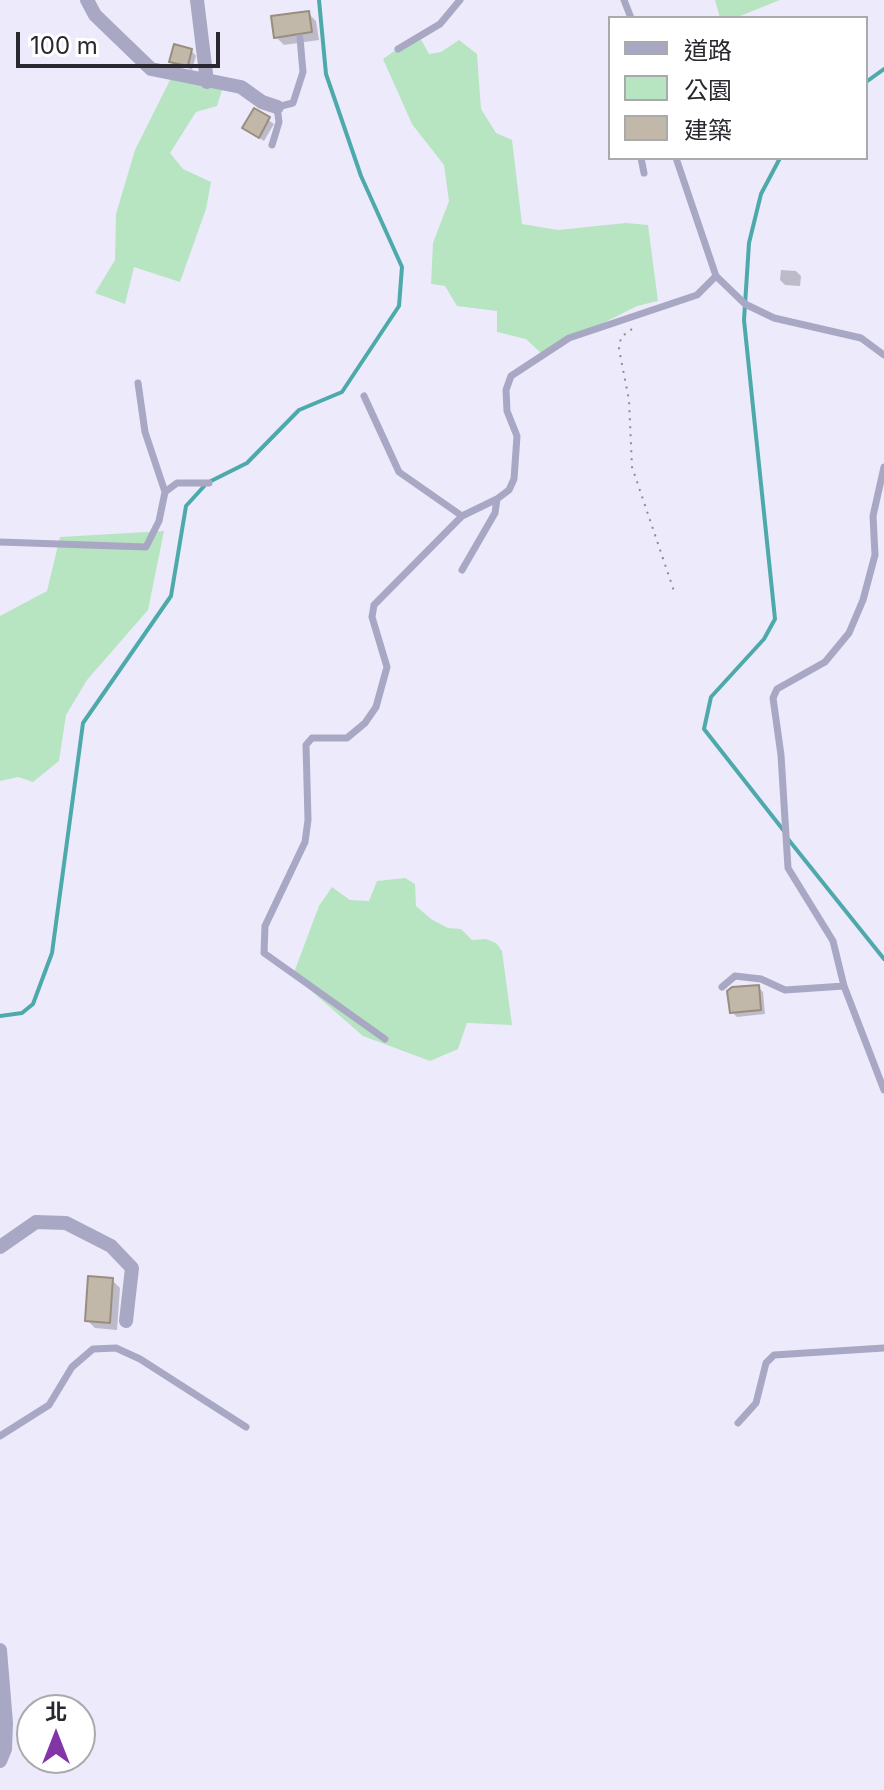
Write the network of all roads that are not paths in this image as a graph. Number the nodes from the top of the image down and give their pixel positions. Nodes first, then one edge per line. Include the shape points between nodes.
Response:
1 (87, 0) edge
2 (197, 0) edge
3 (460, 0) edge
4 (300, 38) dead end
5 (398, 49) dead end
6 (207, 82) junction
7 (277, 107) junction
8 (272, 145) dead end
9 (641, 160) edge
10 (677, 160) edge
11 (644, 173) dead end
12 (716, 276) junction
13 (884, 355) edge
14 (138, 383) dead end
15 (364, 396) dead end
16 (884, 467) edge
17 (209, 483) dead end
18 (165, 492) junction
19 (497, 499) junction
20 (462, 516) junction
21 (0, 542) edge
22 (462, 570) dead end
23 (844, 986) junction
24 (722, 987) dead end
25 (385, 1039) dead end
26 (883, 1076) edge
27 (884, 1090) edge
28 (0, 1247) edge
29 (126, 1321) dead end
30 (884, 1348) edge
31 (738, 1423) dead end
32 (246, 1427) dead end
33 (0, 1436) edge
34 (0, 1650) edge
35 (0, 1761) edge

1 - 6 street via 95,15 151,69
2 - 6 street
3 - 5 lane via 440,24
4 - 7 lane via 303,72 293,103
6 - 7 street via 241,87
7 - 8 lane
9 - 11 lane
10 - 12 lane
12 - 13 lane via 745,304 774,318 861,338
12 - 19 lane via 697,295 569,338 511,376 507,411 517,436 518,461 509,490
14 - 18 lane via 145,432
15 - 20 lane via 399,472
16 - 23 lane via 873,516 875,555 849,633 825,662 777,689 773,698 788,868 833,941
17 - 18 lane via 177,483
18 - 21 lane via 146,547
19 - 20 lane
19 - 22 lane via 495,513
20 - 25 lane via 374,605 372,617 387,667 376,707 347,738 312,738 306,745 305,842 265,926 264,953
23 - 24 lane via 785,990 761,979 735,976
23 - 26 lane
26 - 27 lane
28 - 29 street via 36,1222 66,1223 111,1246 132,1268
30 - 31 lane via 774,1355 766,1363 756,1403
32 - 33 lane via 140,1359 104,1348 93,1349 72,1367 49,1405
34 - 35 street via 6,1723

